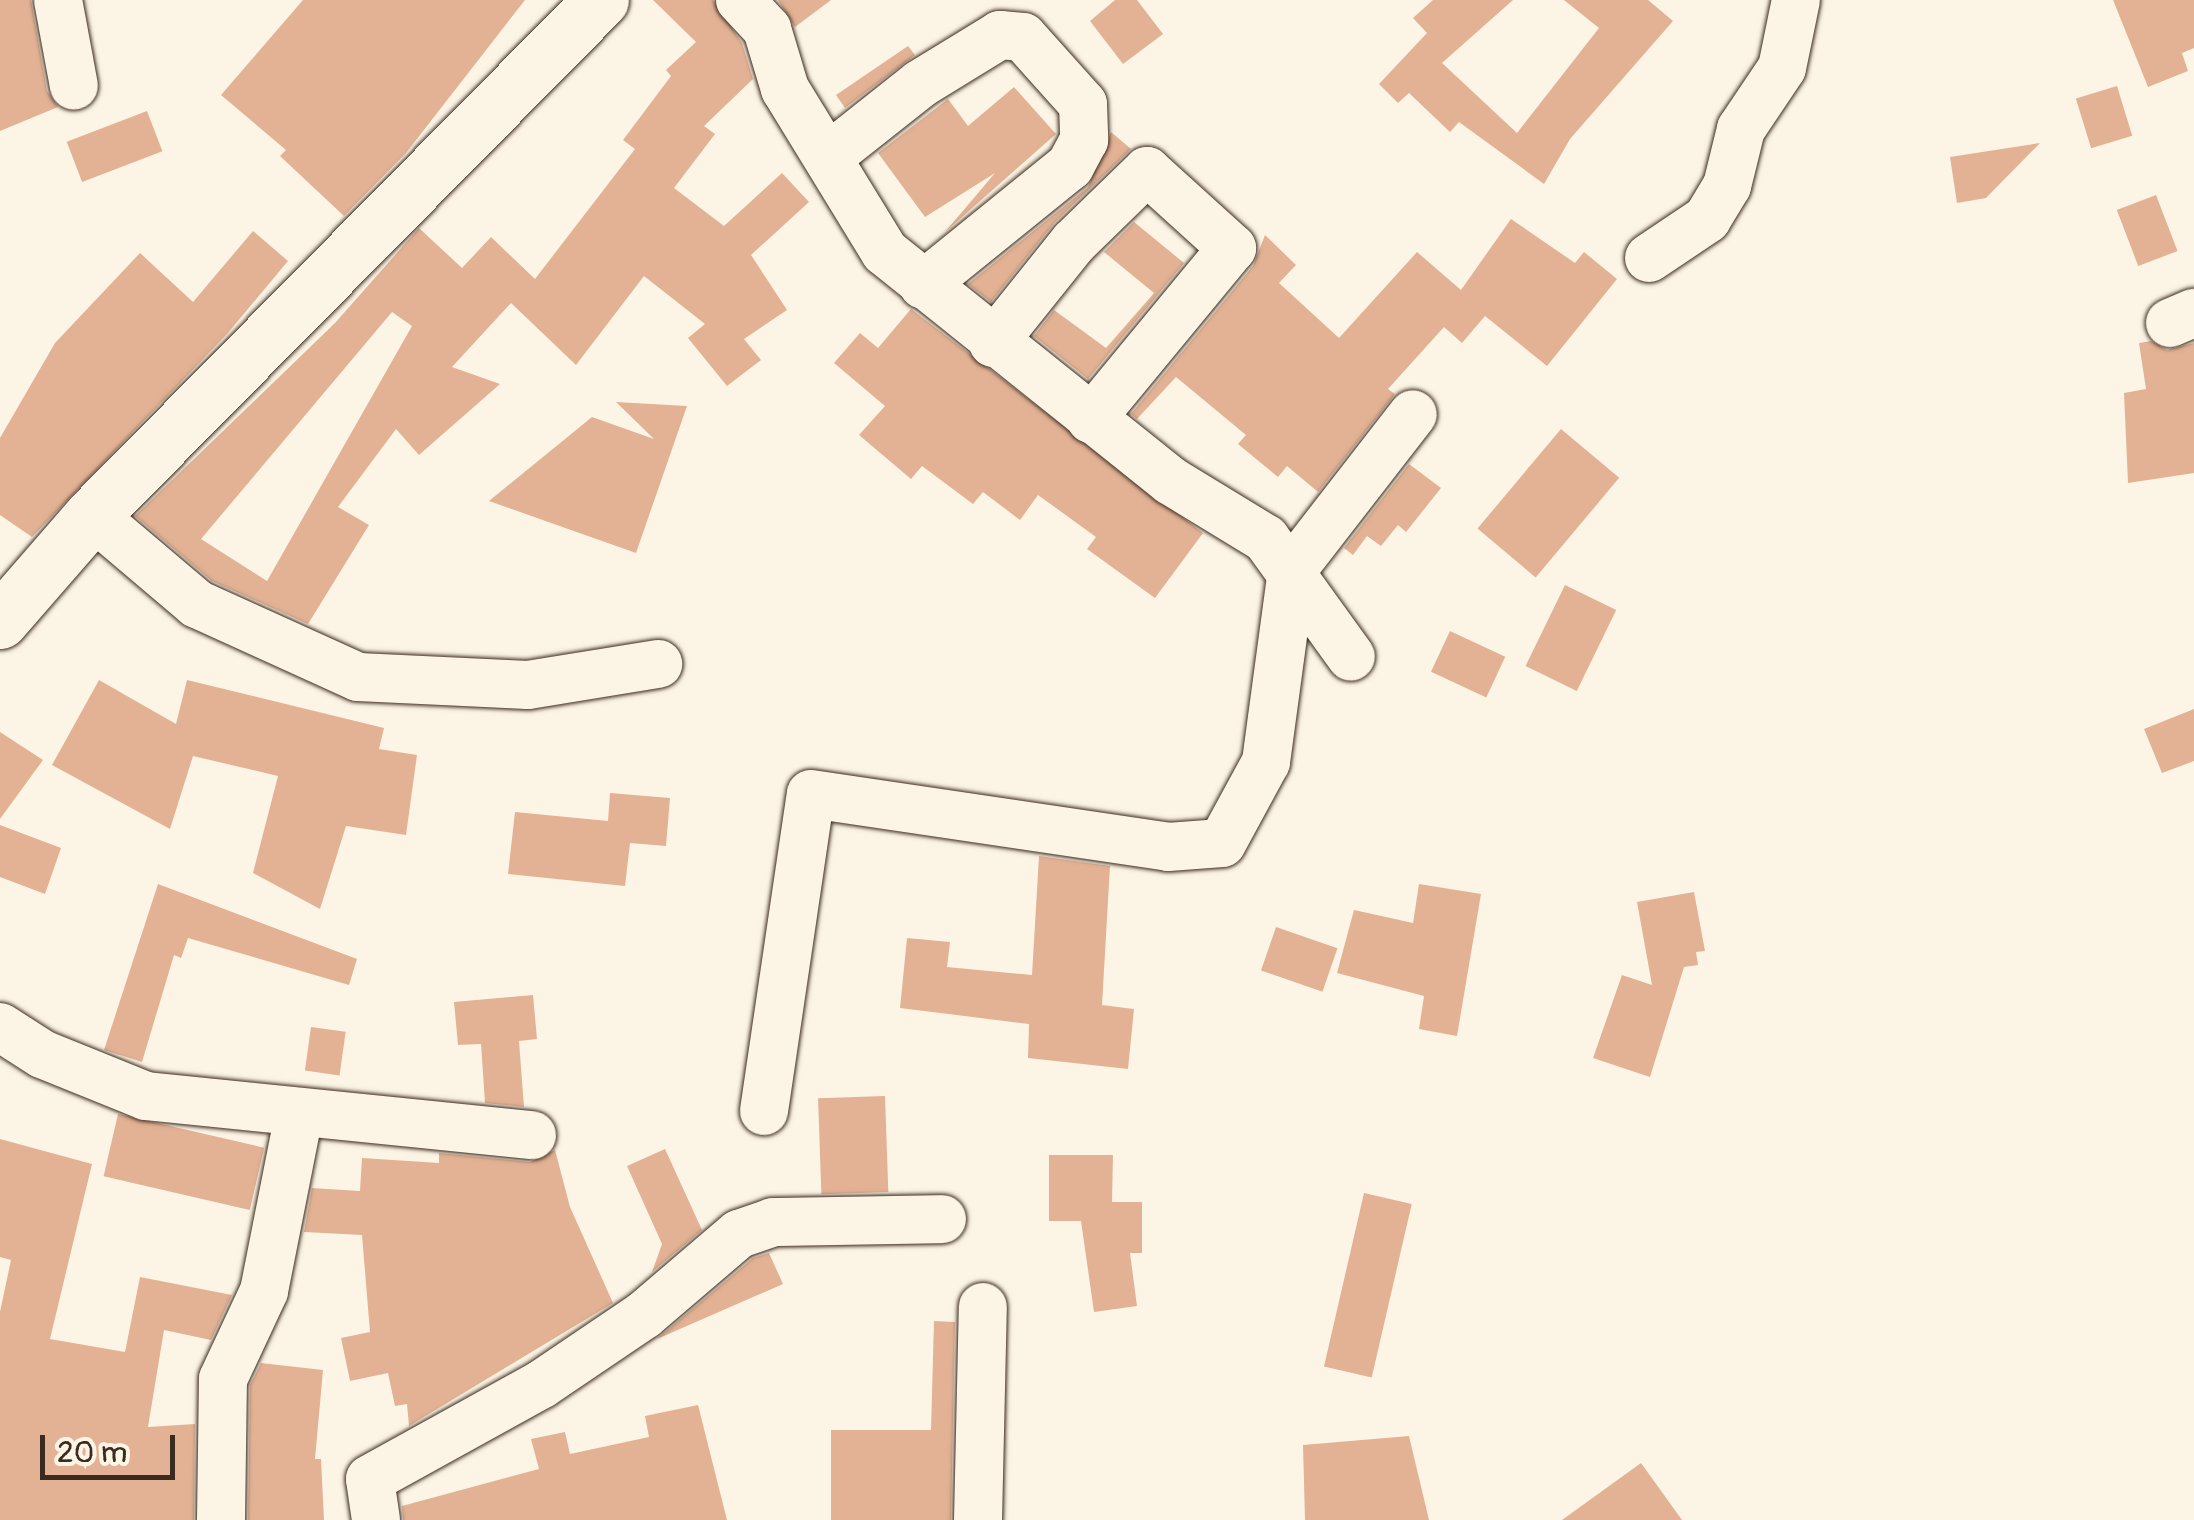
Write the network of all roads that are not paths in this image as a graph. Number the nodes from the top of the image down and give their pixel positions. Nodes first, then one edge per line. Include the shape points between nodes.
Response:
1 (58, 0) edge
2 (601, 0) edge
3 (740, 0) edge
4 (1796, 0) edge
5 (74, 86) dead end
6 (828, 158) junction
7 (1649, 258) dead end
8 (924, 285) junction
9 (993, 342) junction
10 (1414, 414) dead end
11 (1092, 419) junction
12 (92, 514) junction
13 (1292, 570) junction
14 (0, 621) edge
15 (1351, 656) dead end
16 (658, 664) dead end
17 (0, 1028) edge
18 (764, 1112) dead end
19 (299, 1114) junction
20 (532, 1135) dead end
21 (942, 1219) dead end
22 (983, 1307) dead end
23 (221, 1520) edge
24 (376, 1520) edge
25 (978, 1520) edge

1 - 5 street
2 - 12 street
3 - 6 street via 767,29 785,89
4 - 7 street via 1782,68 1742,129 1727,186 1707,220
6 - 8 street via 884,252
6 - 8 street via 920,84 1000,35 1023,37 1084,104 1084,140 1070,166
8 - 9 street
9 - 11 street
9 - 11 street via 1074,242 1147,171 1232,248
10 - 13 street
11 - 13 street via 1266,540
12 - 14 street
12 - 16 street via 197,604 358,677 528,685
13 - 15 street
13 - 18 street via 1266,762 1222,843 1168,847 811,794
17 - 19 street via 42,1054 146,1096
19 - 20 street
19 - 23 street via 264,1291 223,1379
21 - 24 street via 773,1222 739,1234 644,1316 542,1384 370,1479
22 - 25 street

